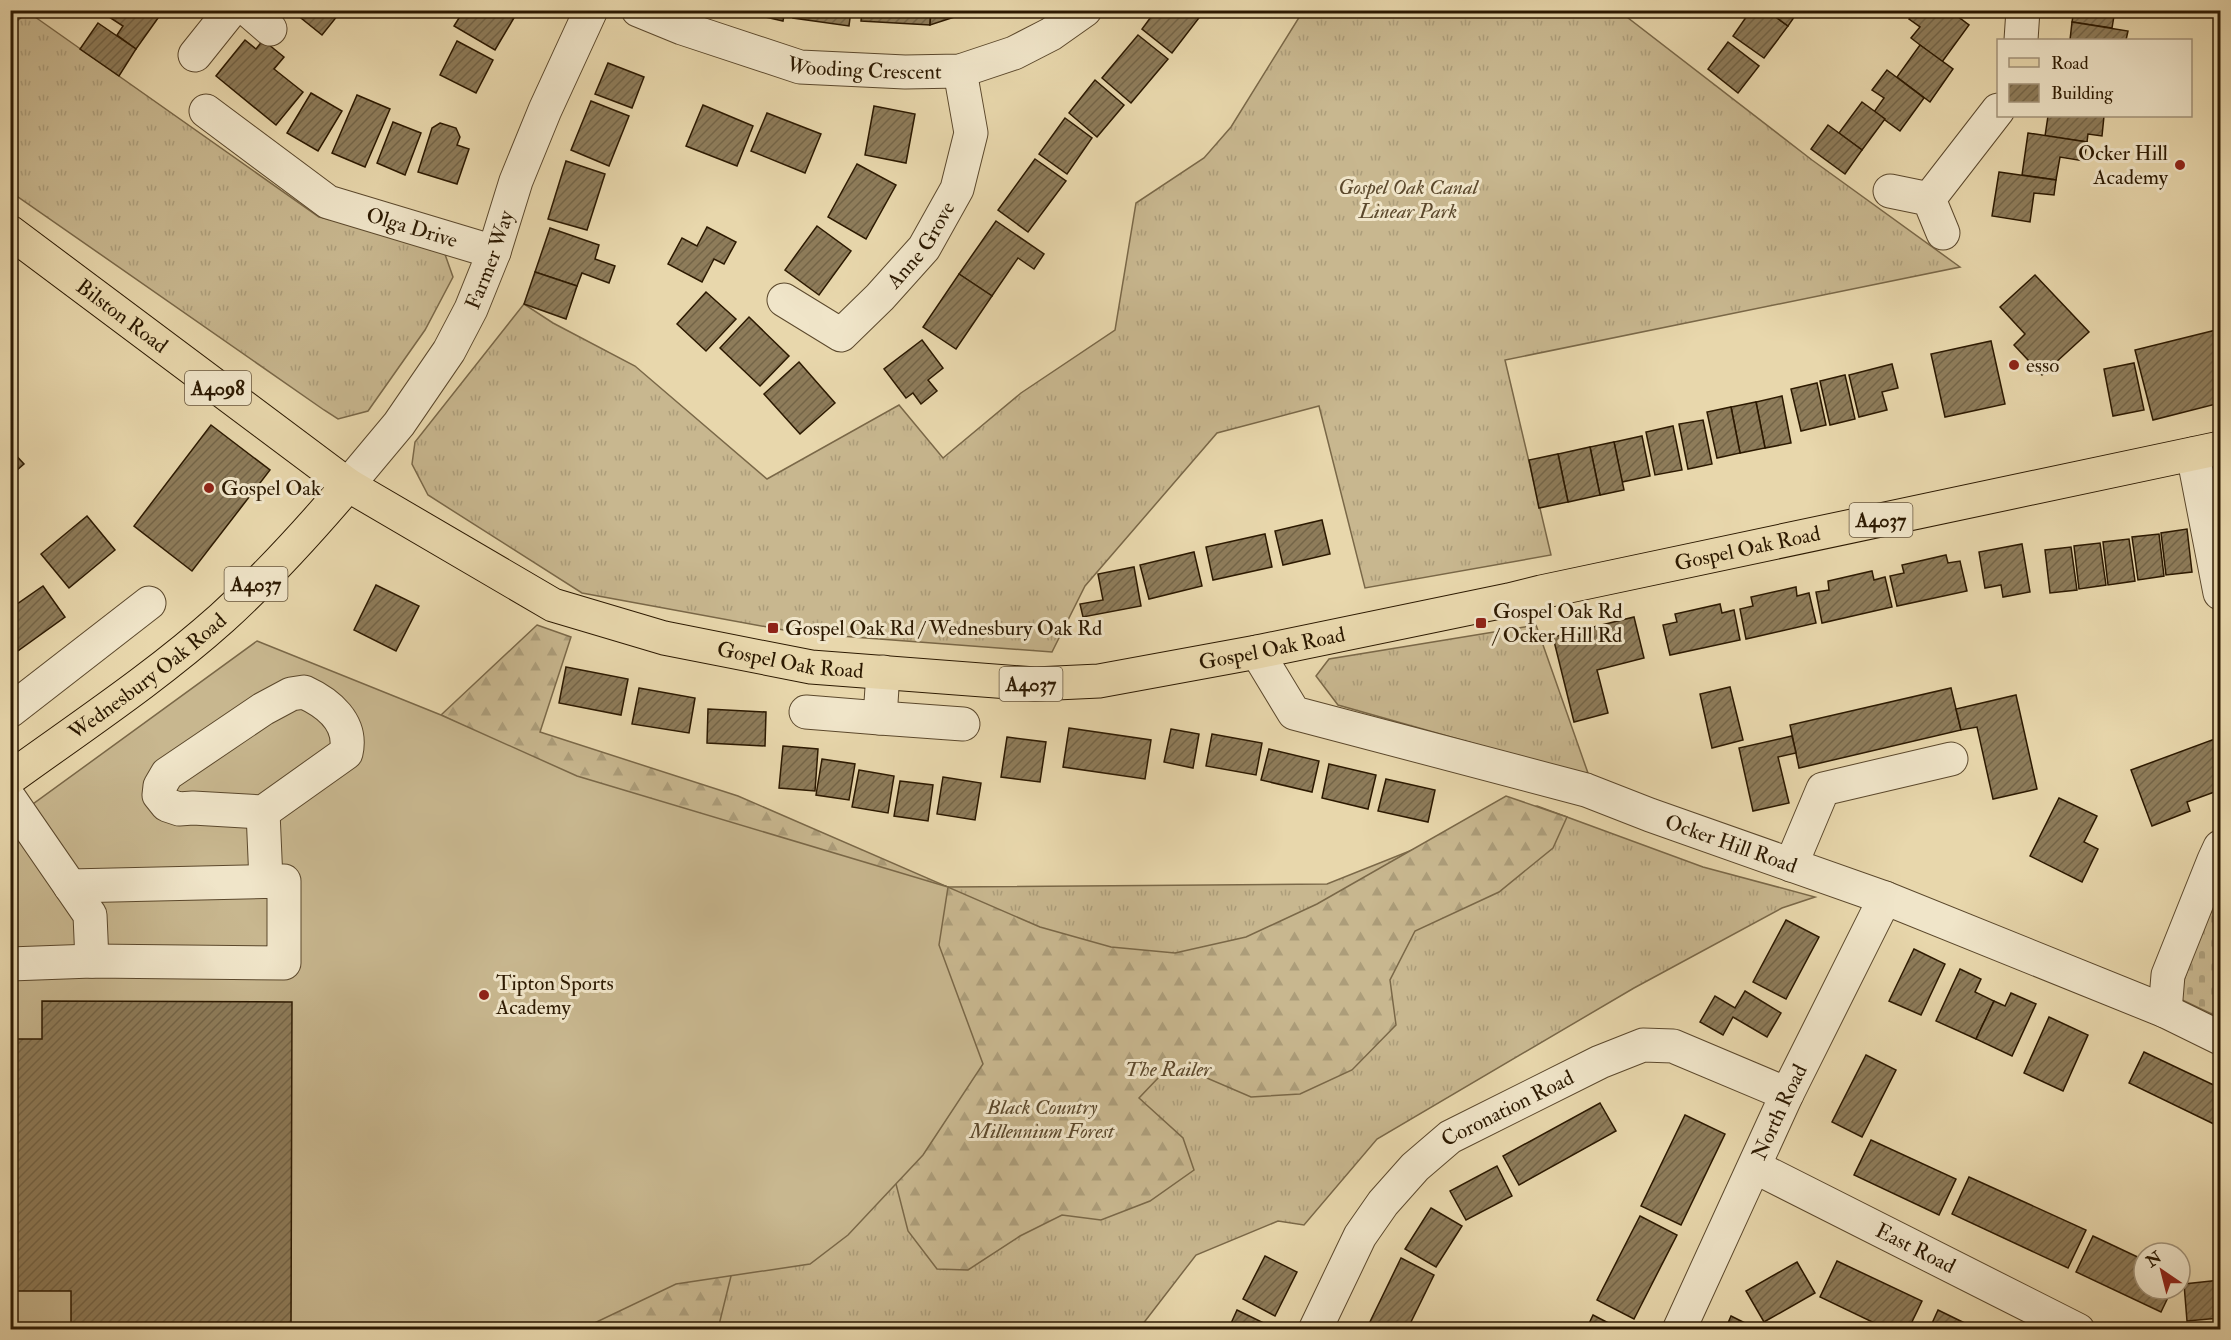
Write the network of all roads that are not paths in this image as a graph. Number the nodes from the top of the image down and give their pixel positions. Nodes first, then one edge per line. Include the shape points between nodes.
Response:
1 (231, 10) edge
2 (591, 10) edge
3 (638, 10) edge
4 (1085, 10) edge
5 (2023, 10) edge
6 (2021, 39) edge
7 (195, 55) dead end
8 (960, 72) junction
9 (206, 111) dead end
10 (1997, 111) edge
11 (1890, 191) dead end
12 (1929, 199) junction
13 (10, 232) edge
14 (1943, 233) dead end
15 (494, 252) junction
16 (784, 300) dead end
17 (2207, 451) edge
18 (348, 485) junction
19 (2220, 593) edge
20 (149, 603) dead end
21 (1257, 652) junction
22 (883, 672) junction
23 (10, 711) edge
24 (806, 712) dead end
25 (880, 718) junction
26 (963, 724) dead end
27 (1951, 759) dead end
28 (10, 778) edge
29 (10, 800) edge
30 (263, 812) junction
31 (2220, 847) edge
32 (1791, 865) junction
33 (267, 881) junction
34 (70, 886) junction
35 (1885, 898) junction
36 (92, 961) junction
37 (10, 964) edge
38 (2165, 1011) junction
39 (2220, 1038) edge
40 (1787, 1094) junction
41 (1755, 1167) junction
42 (1315, 1329) edge
43 (1679, 1329) edge
44 (2078, 1329) edge

1 - 7 street
2 - 15 street, Farmer Way via 516,181
3 - 8 street, Wooding Crescent via 800,68
4 - 8 street, Wooding Crescent via 1051,34
5 - 6 street
8 - 16 street, Anne Grove via 971,133 957,189 924,248 841,335
9 - 15 street, Olga Drive via 328,202
10 - 12 street
11 - 12 street
12 - 14 street
13 - 18 main road, Bilston Road / A4098
15 - 18 street, Farmer Way via 449,351 399,424
17 - 19 street
17 - 21 main road, Gospel Oak Road / A4037
18 - 22 main road, Gospel Oak Road / A4037 via 553,605 675,640 811,667
18 - 28 main road, Wednesbury Oak Road / A4037 via 305,536 222,618 155,673
20 - 23 street
21 - 22 main road, Gospel Oak Road / A4037 via 1099,681 1035,684
21 - 32 street, Ocker Hill Road via 1294,713 1586,790
22 - 25 street
24 - 25 street
25 - 26 street
27 - 32 street via 1823,789
29 - 34 street
30 - 30 street via 179,809 159,795 160,786 167,774 264,709 291,694 304,692 333,710 347,734 346,753
30 - 33 street
31 - 38 street via 2168,975
32 - 35 street, Ocker Hill Road
33 - 34 street
33 - 36 street via 284,881 284,963
34 - 36 street via 90,915
35 - 38 street, Ocker Hill Road
35 - 40 street, North Road
36 - 37 street
38 - 39 street, Ocker Hill Road
40 - 41 street, North Road
40 - 42 street, Coronation Road via 1673,1046 1643,1045 1600,1062 1450,1137 1415,1167 1360,1236
41 - 43 street, North Road
41 - 44 street, East Road

